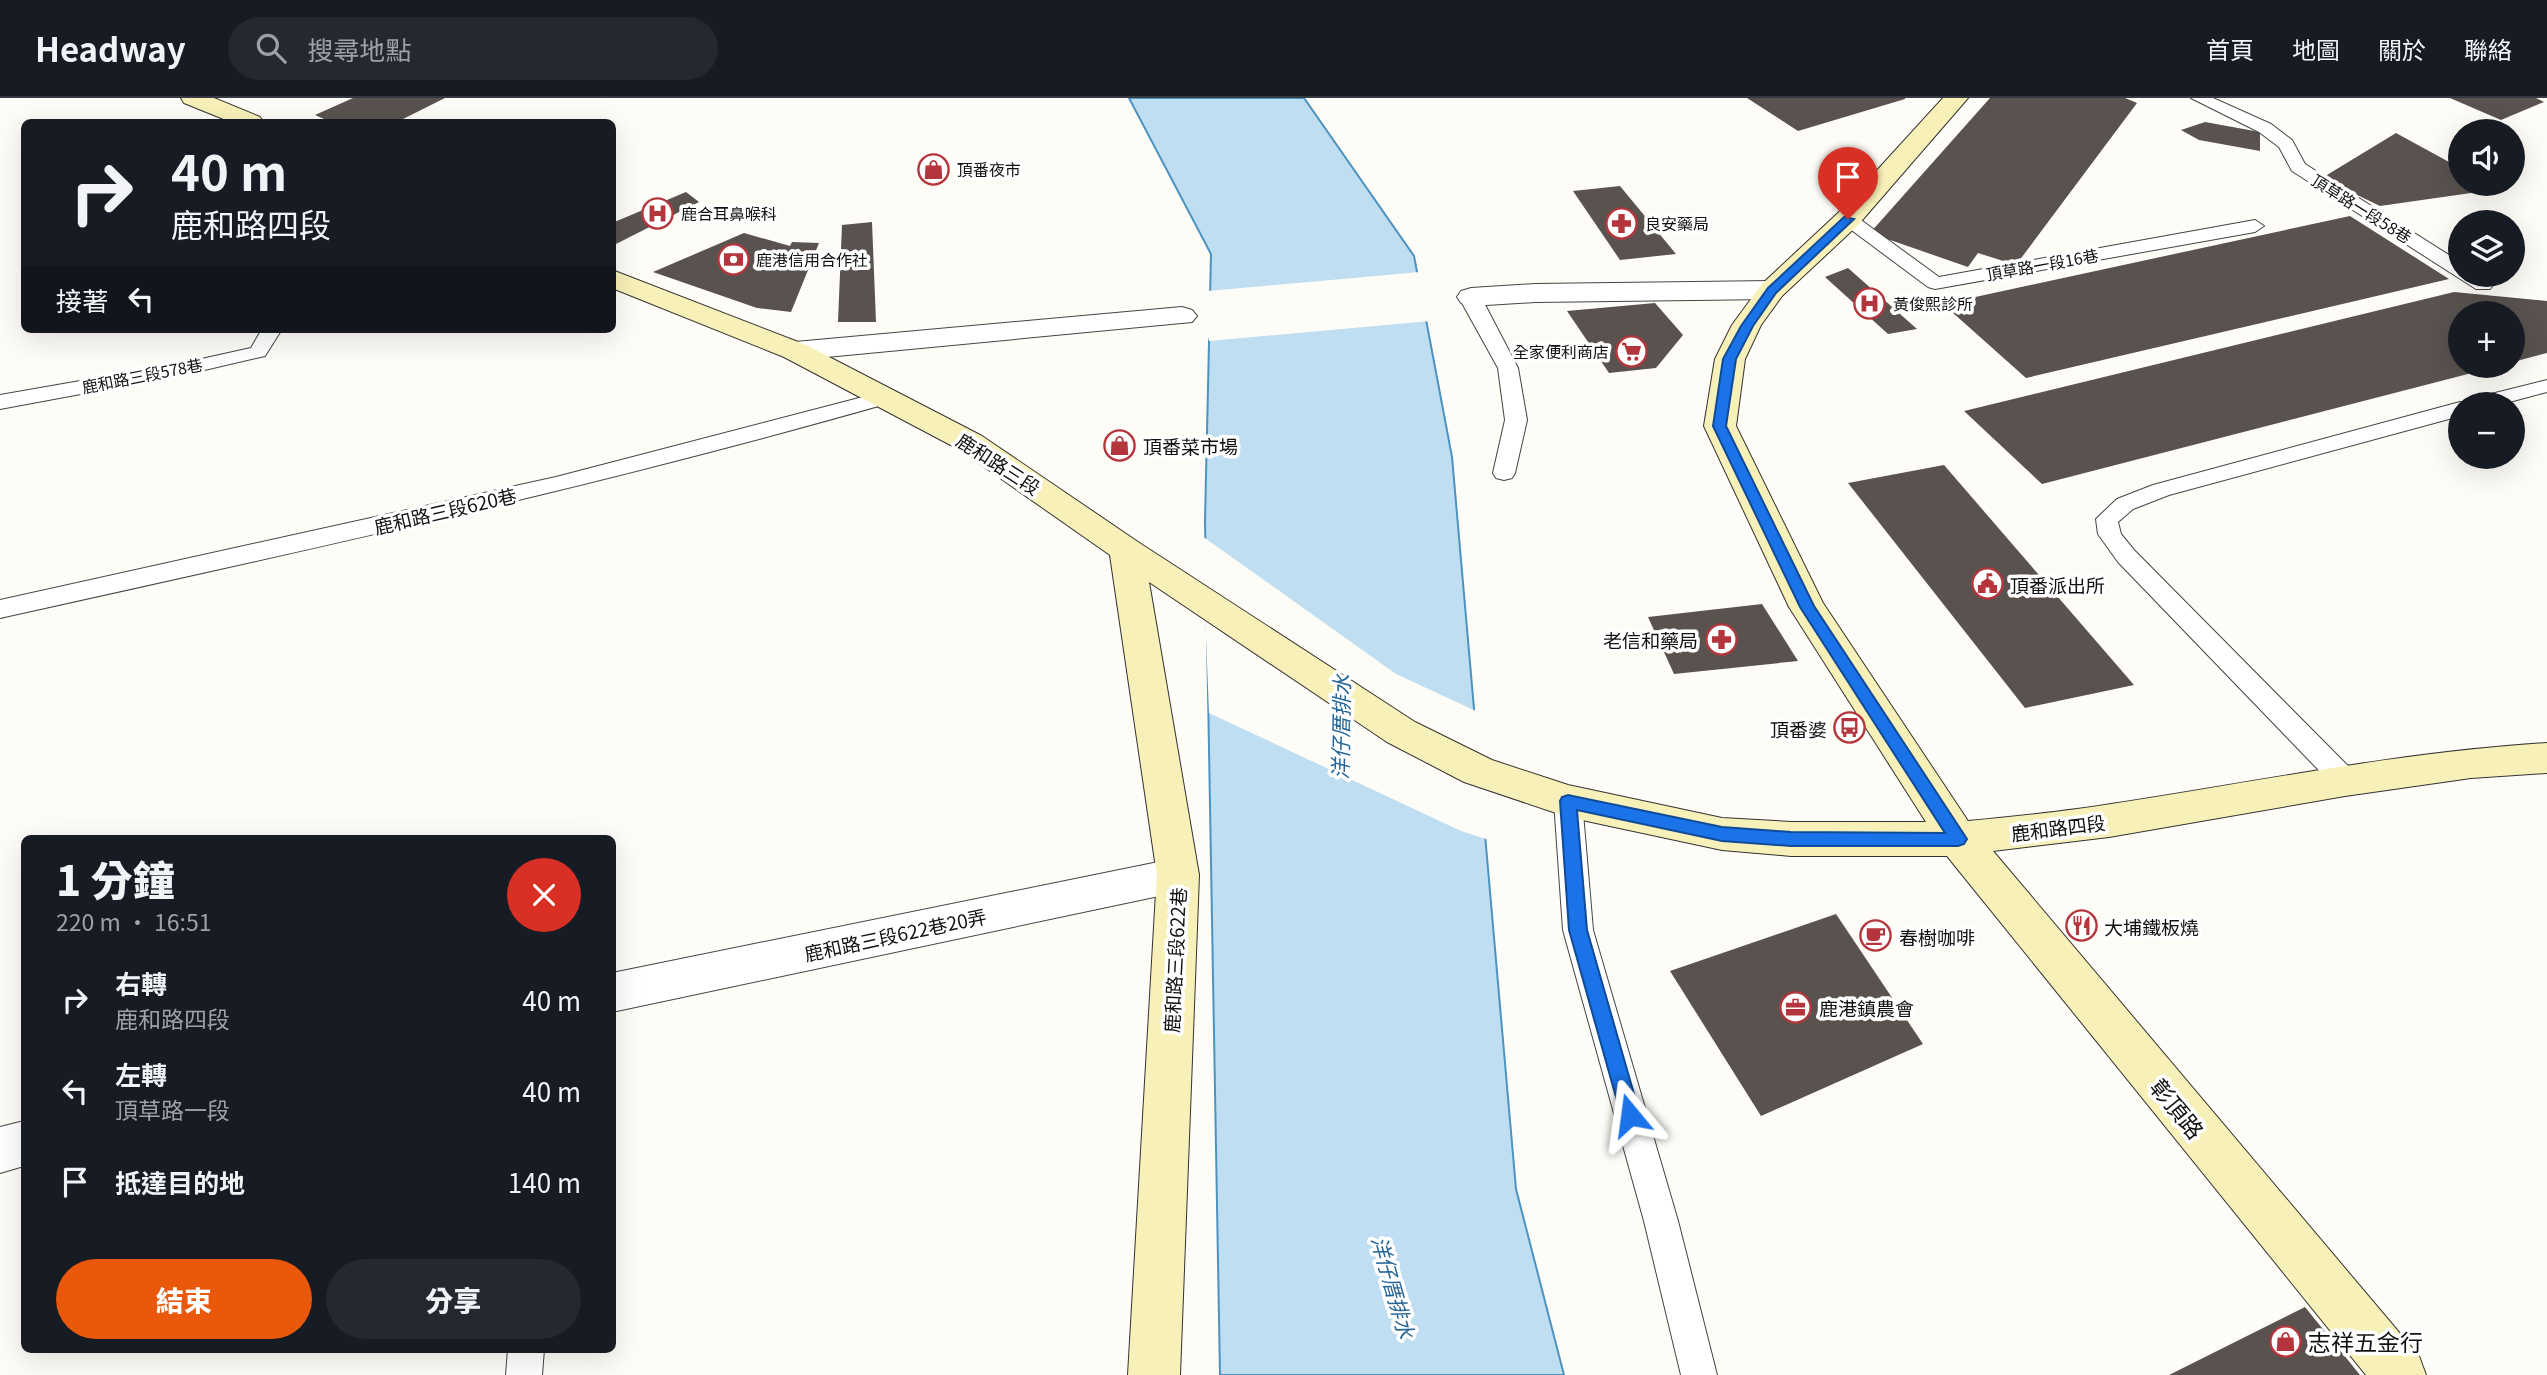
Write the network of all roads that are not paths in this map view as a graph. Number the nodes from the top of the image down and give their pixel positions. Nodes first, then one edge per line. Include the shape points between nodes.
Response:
1 (193, 98) edge
2 (1956, 98) edge
3 (2199, 98) edge
4 (244, 119) edge
5 (1848, 219) junction
6 (2255, 226) dead end
7 (2448, 262) edge
8 (616, 280) edge
9 (1772, 290) junction
10 (1471, 297) joint
11 (1182, 316) dead end
12 (269, 333) edge
13 (795, 351) junction
14 (2537, 389) edge
15 (886, 397) junction
16 (0, 402) edge
17 (2547, 406) edge
18 (2448, 412) edge
19 (1504, 473) dead end
20 (1126, 550) junction
21 (0, 609) edge
22 (2547, 758) edge
23 (2345, 780) junction
24 (1568, 801) junction
25 (1958, 839) junction
26 (1178, 875) junction
27 (616, 992) edge
28 (21, 1145) edge
29 (0, 1150) edge
30 (526, 1353) edge
31 (524, 1375) edge
32 (1154, 1375) edge
33 (1699, 1375) edge
34 (2400, 1375) edge

1 - 4 street
2 - 5 street, 彰頂路
3 - 7 lane, 頂草路一段58巷 via 2264,128 2286,144 2298,167
5 - 6 lane, 頂草路一段16巷 via 1935,283
5 - 9 street, 彰頂路
8 - 13 street, 鹿和路三段
9 - 10 street
9 - 25 street, 彰頂路 via 1730,359 1720,426 1807,607
10 - 19 lane via 1508,368 1516,420
11 - 13 street, 鹿和路三段
12 - 16 lane, 鹿和路三段578巷 via 257,352
13 - 15 street, 鹿和路三段
14 - 17 lane
15 - 20 street, 鹿和路三段 via 971,443
15 - 21 lane, 鹿和路三段620巷 via 464,507
18 - 23 lane via 2161,490 2125,504 2106,519 2110,536 2126,556
20 - 24 street, 鹿和路三段 via 1401,732 1478,771
20 - 26 street, 鹿和路三段622巷
22 - 23 street, 鹿和路四段
23 - 25 street, 鹿和路四段 via 2109,821
24 - 25 street, 鹿和路四段 via 1722,834 1791,839
24 - 33 lane via 1578,930 1661,1221
25 - 34 street, 彰頂路
26 - 27 street, 鹿和路三段622巷20弄
26 - 32 street, 鹿和路三段622巷
28 - 29 street
30 - 31 lane

